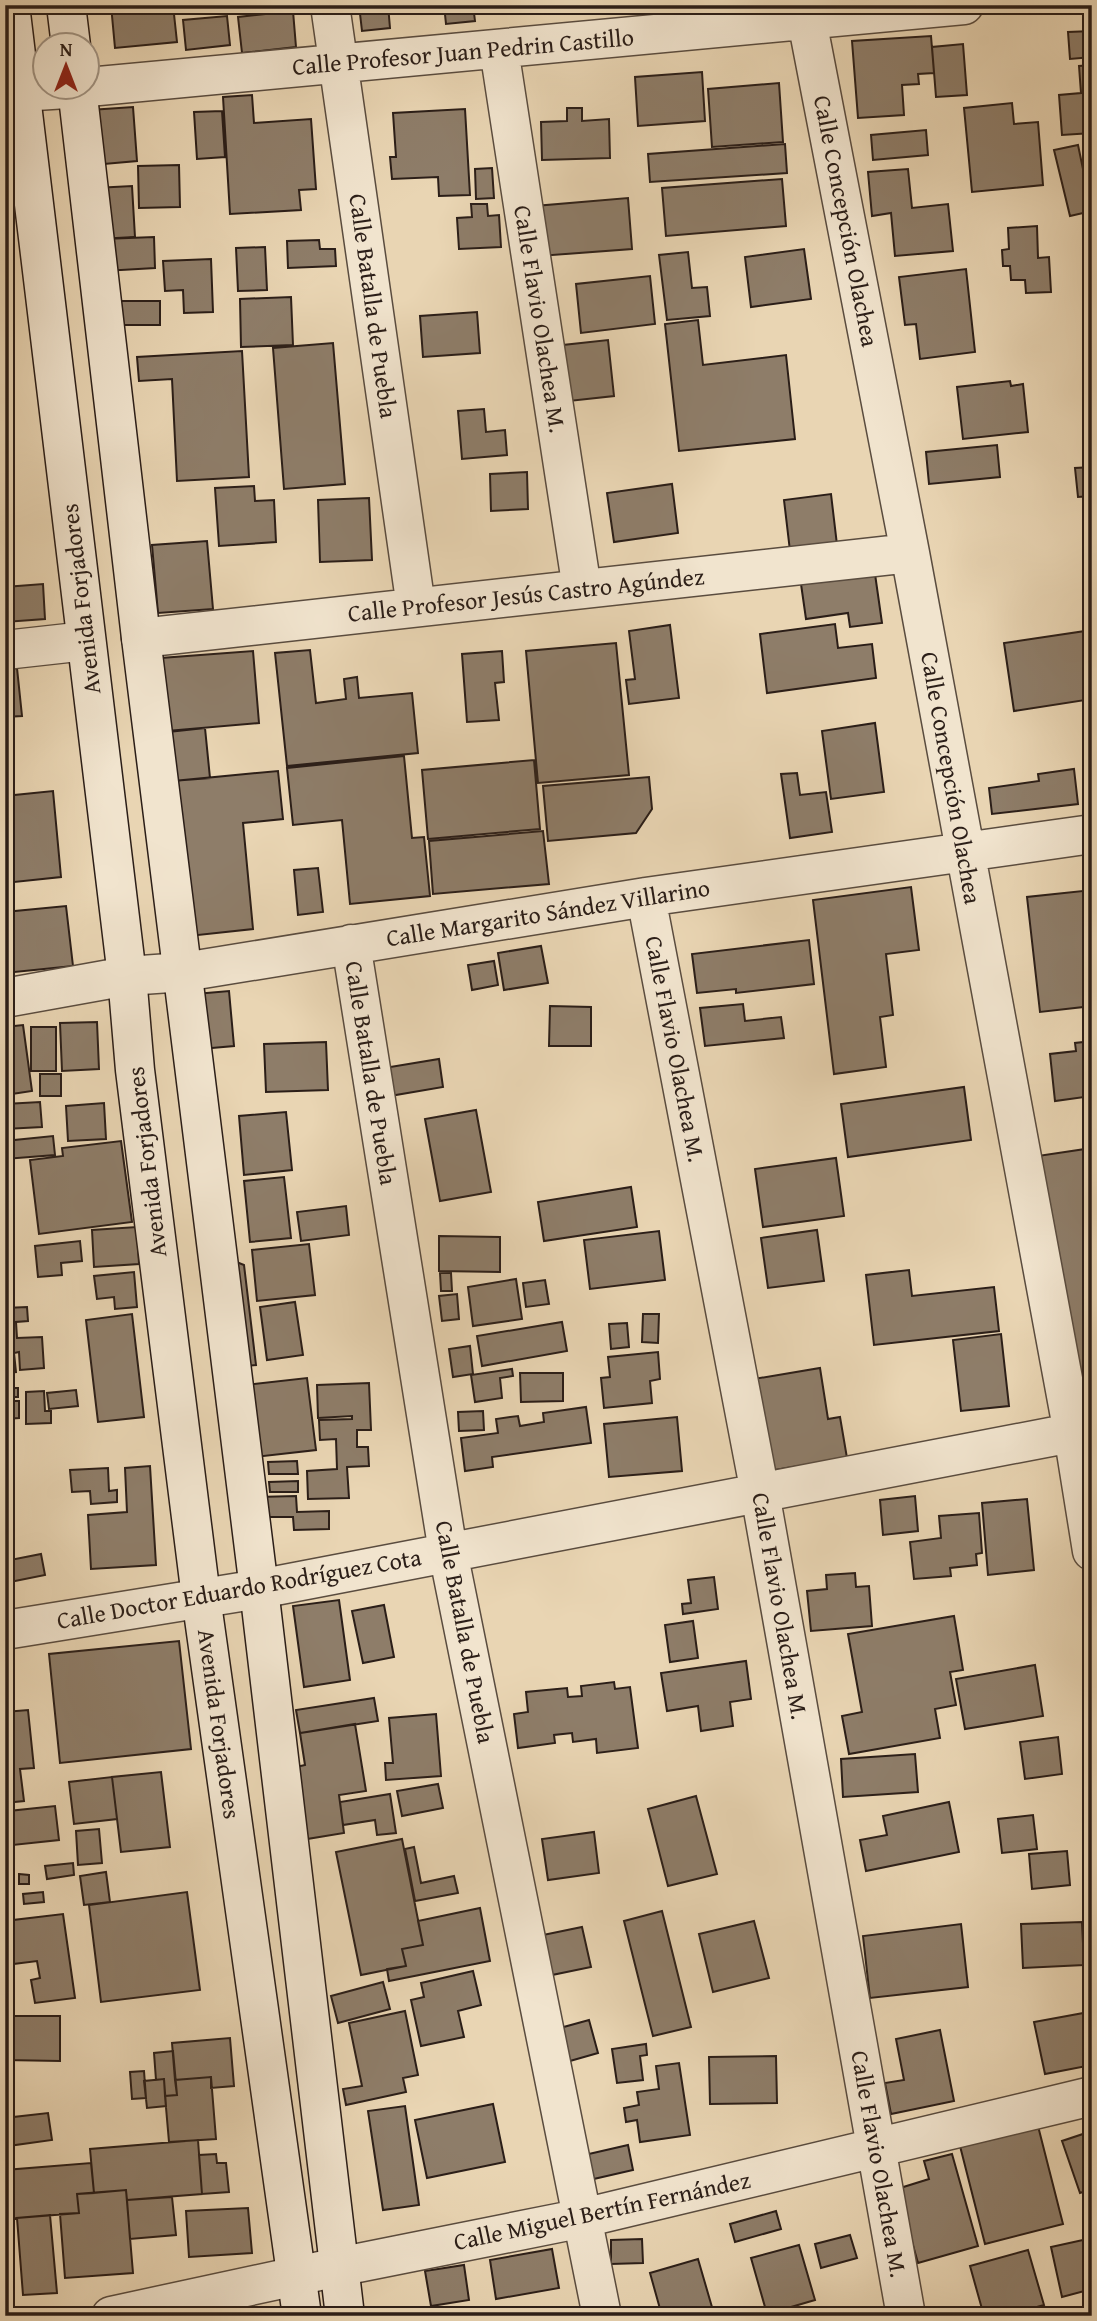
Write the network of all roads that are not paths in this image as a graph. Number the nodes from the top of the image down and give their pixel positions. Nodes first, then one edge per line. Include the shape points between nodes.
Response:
1 (10, 5) edge
2 (66, 5) edge
3 (330, 5) edge
4 (964, 5) edge
5 (805, 13) edge
6 (69, 32) edge
7 (499, 49) junction
8 (338, 64) junction
9 (102, 86) edge
10 (32, 92) edge
11 (13, 93) edge
12 (81, 102) edge
13 (910, 553) junction
14 (582, 589) junction
15 (416, 607) junction
16 (141, 638) junction
17 (86, 641) junction
18 (5, 650) edge
19 (1092, 834) edge
20 (964, 851) junction
21 (646, 897) junction
22 (351, 944) junction
23 (184, 972) junction
24 (127, 976) junction
25 (5, 998) edge
26 (1082, 1431) edge
27 (760, 1493) junction
28 (1092, 1551) edge
29 (448, 1552) junction
30 (260, 1589) junction
31 (201, 1597) junction
32 (5, 1630) edge
33 (1092, 2096) edge
34 (876, 2149) junction
35 (583, 2218) junction
36 (338, 2267) junction
37 (297, 2276) junction
38 (111, 2316) edge
39 (302, 2316) edge
40 (345, 2316) edge
41 (602, 2316) edge
42 (906, 2316) edge

1 - 11 street, Avenida Forjadores
2 - 6 street
3 - 8 street, Calle Batalla de Puebla
4 - 5 street, Calle Profesor Juan Pedrin Castillo
5 - 7 street, Calle Profesor Juan Pedrin Castillo
5 - 13 street, Calle Concepción Olachea
7 - 8 street, Calle Profesor Juan Pedrin Castillo
7 - 14 street, Calle Flavio Olachea M.
8 - 9 street, Calle Profesor Juan Pedrin Castillo
8 - 15 street, Calle Batalla de Puebla
10 - 11 street
11 - 17 street, Avenida Forjadores
12 - 16 street
13 - 14 street, Calle Profesor Jesús Castro Agúndez
13 - 20 street, Calle Concepción Olachea
14 - 15 street, Calle Profesor Jesús Castro Agúndez
15 - 16 street, Calle Profesor Jesús Castro Agúndez
16 - 23 street
17 - 18 street
17 - 24 street, Avenida Forjadores
19 - 20 street, Calle Margarito Sández Villarino
20 - 21 street, Calle Margarito Sández Villarino
20 - 26 street, Calle Concepción Olachea
21 - 22 street, Calle Margarito Sández Villarino
21 - 27 street, Calle Flavio Olachea M.
22 - 23 street, Calle Margarito Sández Villarino
22 - 29 street, Calle Batalla de Puebla
23 - 24 street, Calle Margarito Sández Villarino
23 - 30 street
24 - 25 street, Calle Margarito Sández Villarino
24 - 31 street, Avenida Forjadores
26 - 27 street, Calle Doctor Eduardo Rodríguez Cota
26 - 28 street, Calle Concepción Olachea
27 - 29 street, Calle Doctor Eduardo Rodríguez Cota
27 - 34 street, Calle Flavio Olachea M.
29 - 30 street, Calle Doctor Eduardo Rodríguez Cota
29 - 35 street, Calle Batalla de Puebla
30 - 31 street, Calle Doctor Eduardo Rodríguez Cota
30 - 36 street
31 - 32 street, Calle Doctor Eduardo Rodríguez Cota
31 - 37 street, Avenida Forjadores
33 - 34 street, Calle Miguel Bertín Fernández
34 - 35 street, Calle Miguel Bertín Fernández
34 - 42 street, Calle Flavio Olachea M.
35 - 36 street, Calle Miguel Bertín Fernández
35 - 41 street, Calle Batalla de Puebla
36 - 37 street, Calle Miguel Bertín Fernández
36 - 40 street
37 - 38 street, Calle Miguel Bertín Fernández
37 - 39 street, Avenida Forjadores

